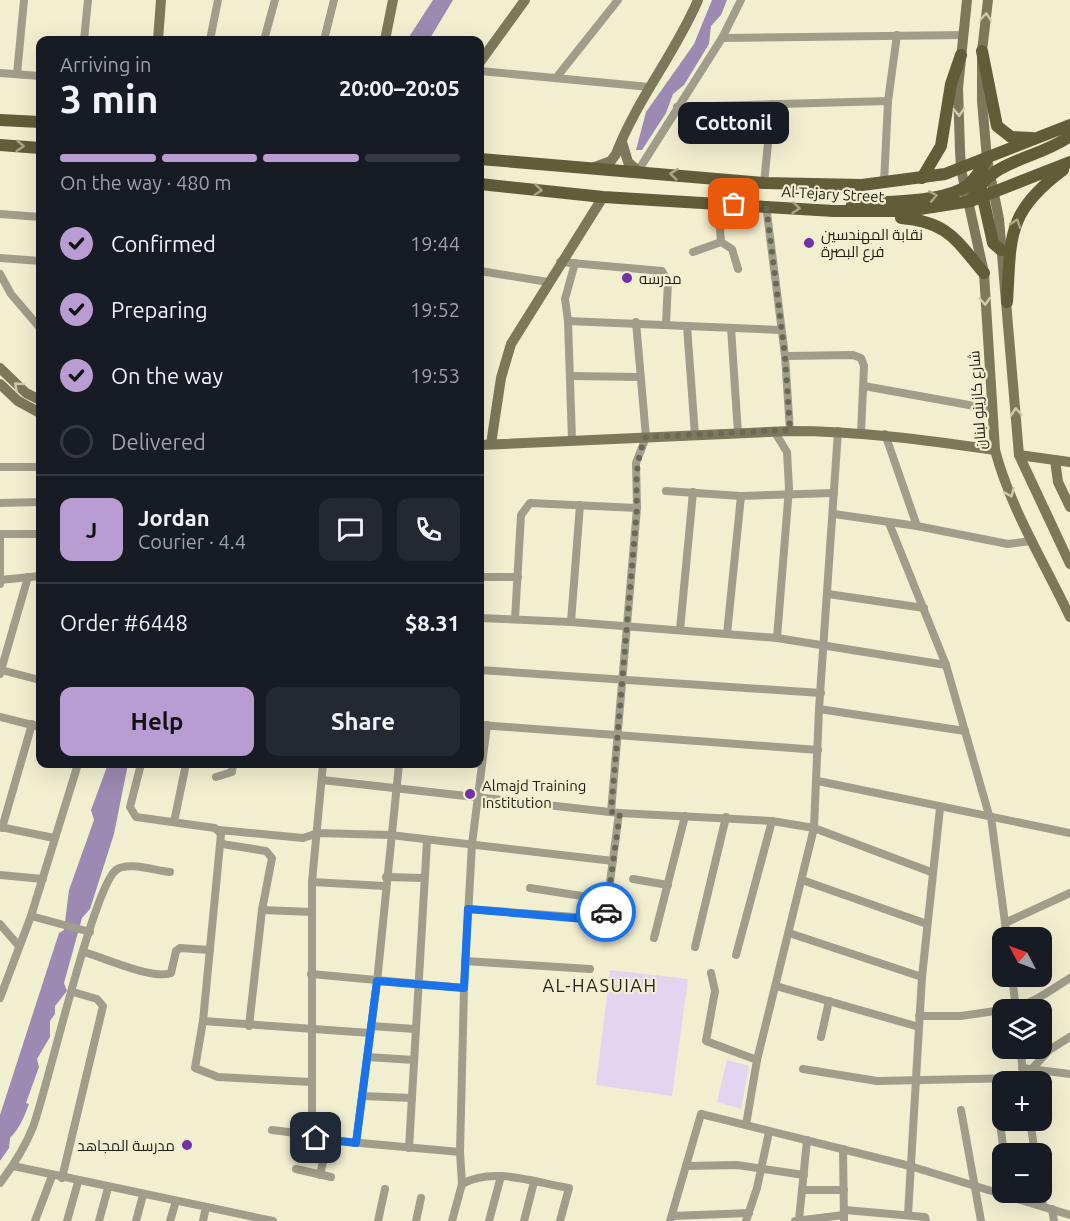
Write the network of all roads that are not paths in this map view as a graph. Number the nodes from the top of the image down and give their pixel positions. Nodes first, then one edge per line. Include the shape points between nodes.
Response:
1 (24, 0) edge
2 (88, 0) edge
3 (161, 0) edge
4 (218, 0) edge
5 (275, 0) edge
6 (334, 0) edge
7 (393, 0) edge
8 (525, 0) edge
9 (618, 0) edge
10 (698, 0) edge
11 (741, 0) edge
12 (967, 0) edge
13 (988, 0) edge
14 (897, 35) junction
15 (963, 35) junction
16 (84, 36) edge
17 (158, 36) edge
18 (211, 36) edge
19 (265, 36) edge
20 (325, 36) edge
21 (386, 36) edge
22 (722, 38) junction
23 (982, 51) junction
24 (961, 55) junction
25 (484, 56) edge
26 (484, 71) edge
27 (0, 73) edge
28 (17, 74) junction
29 (36, 76) edge
30 (556, 78) junction
31 (650, 87) junction
32 (888, 101) junction
33 (772, 104) junction
34 (677, 107) junction
35 (36, 121) edge
36 (1, 122) edge
37 (1070, 125) edge
38 (1070, 136) edge
39 (1040, 138) junction
40 (621, 142) junction
41 (0, 145) edge
42 (36, 148) edge
43 (484, 159) edge
44 (987, 159) junction
45 (1070, 164) edge
46 (591, 168) junction
47 (962, 169) junction
48 (638, 171) junction
49 (990, 174) junction
50 (922, 178) junction
51 (764, 183) junction
52 (884, 183) junction
53 (484, 184) edge
54 (973, 184) junction
55 (989, 195) junction
56 (603, 197) junction
57 (970, 201) junction
58 (718, 203) junction
59 (766, 205) junction
60 (834, 211) junction
61 (858, 212) junction
62 (0, 214) edge
63 (36, 216) edge
64 (721, 242) junction
65 (1001, 250) joint
66 (693, 252) dead end
67 (0, 258) edge
68 (36, 261) edge
69 (560, 261) junction
70 (575, 263) junction
71 (738, 269) dead end
72 (484, 271) edge
73 (984, 273) junction
74 (0, 274) edge
75 (548, 282) junction
76 (1007, 302) junction
77 (568, 321) junction
78 (636, 322) junction
79 (36, 323) edge
80 (666, 324) junction
81 (687, 326) junction
82 (731, 328) junction
83 (781, 330) junction
84 (785, 356) junction
85 (0, 368) edge
86 (570, 376) junction
87 (639, 377) junction
88 (0, 384) edge
89 (864, 386) junction
90 (36, 398) edge
91 (991, 409) junction
92 (36, 410) edge
93 (790, 430) junction
94 (774, 431) junction
95 (838, 431) junction
96 (738, 433) junction
97 (861, 433) junction
98 (885, 434) junction
99 (695, 435) junction
100 (646, 437) junction
101 (572, 440) junction
102 (486, 444) edge
103 (995, 450) junction
104 (1019, 454) junction
105 (1054, 460) junction
106 (1070, 462) edge
107 (0, 467) edge
108 (36, 467) edge
109 (666, 491) dead end
110 (693, 492) junction
111 (834, 493) junction
112 (788, 495) junction
113 (741, 496) junction
114 (0, 502) edge
115 (36, 502) edge
116 (580, 505) junction
117 (1070, 507) edge
118 (637, 508) junction
119 (834, 514) junction
120 (889, 524) junction
121 (917, 526) junction
122 (36, 534) edge
123 (0, 535) edge
124 (1031, 541) junction
125 (1070, 564) edge
126 (36, 576) edge
127 (28, 577) junction
128 (484, 577) edge
129 (519, 578) junction
130 (0, 581) edge
131 (828, 594) junction
132 (924, 608) junction
133 (1070, 617) edge
134 (484, 618) edge
135 (515, 619) junction
136 (571, 622) junction
137 (625, 628) junction
138 (680, 630) junction
139 (0, 632) edge
140 (11, 633) junction
141 (727, 634) junction
142 (777, 638) junction
143 (825, 645) junction
144 (946, 665) junction
145 (484, 670) edge
146 (0, 672) edge
147 (36, 679) edge
148 (621, 680) junction
149 (821, 693) junction
150 (819, 709) junction
151 (0, 717) edge
152 (32, 724) junction
153 (484, 725) edge
154 (36, 726) edge
155 (965, 731) junction
156 (616, 735) junction
157 (818, 750) junction
158 (77, 768) edge
159 (140, 768) edge
160 (185, 768) edge
161 (232, 768) edge
162 (323, 768) edge
163 (398, 768) edge
164 (480, 768) edge
165 (216, 777) dead end
166 (322, 780) junction
167 (818, 782) junction
168 (396, 788) junction
169 (478, 798) junction
170 (940, 808) junction
171 (615, 812) junction
172 (685, 816) junction
173 (990, 816) junction
174 (726, 818) junction
175 (772, 821) junction
176 (174, 822) junction
177 (1, 828) edge
178 (814, 828) junction
179 (219, 830) junction
180 (318, 833) junction
181 (1070, 833) edge
182 (390, 835) junction
183 (54, 838) junction
184 (427, 841) junction
185 (222, 844) junction
186 (472, 844) junction
187 (613, 861) junction
188 (170, 872) dead end
189 (931, 872) junction
190 (0, 875) edge
191 (424, 878) junction
192 (43, 879) junction
193 (633, 879) dead end
194 (802, 880) junction
195 (312, 882) junction
196 (386, 882) junction
197 (668, 885) junction
198 (530, 888) dead end
199 (1070, 893) edge
200 (608, 900) junction
201 (468, 909) junction
202 (262, 910) junction
203 (312, 912) junction
204 (31, 916) junction
205 (1005, 923) junction
206 (0, 924) edge
207 (927, 924) junction
208 (1006, 927) edge
209 (90, 932) junction
210 (789, 933) junction
211 (654, 938) dead end
212 (18, 945) junction
213 (695, 947) dead end
214 (210, 950) junction
215 (84, 952) junction
216 (736, 955) dead end
217 (465, 961) junction
218 (590, 969) dead end
219 (711, 973) dead end
220 (311, 974) junction
221 (922, 977) junction
222 (1070, 978) edge
223 (377, 981) junction
224 (418, 985) junction
225 (776, 986) junction
226 (464, 988) junction
227 (73, 992) junction
228 (0, 998) edge
229 (1033, 999) edge
230 (830, 1001) junction
231 (992, 1012) edge
232 (919, 1016) junction
233 (203, 1021) junction
234 (249, 1026) junction
235 (919, 1027) junction
236 (311, 1029) junction
237 (371, 1029) junction
238 (415, 1029) junction
239 (821, 1037) dead end
240 (1070, 1037) edge
241 (367, 1057) junction
242 (757, 1059) junction
243 (1021, 1059) edge
244 (414, 1060) junction
245 (1022, 1068) junction
246 (803, 1069) dead end
247 (1032, 1069) junction
248 (1022, 1071) edge
249 (1070, 1074) edge
250 (917, 1080) junction
251 (992, 1080) edge
252 (311, 1082) junction
253 (362, 1096) junction
254 (412, 1098) junction
255 (961, 1110) dead end
256 (746, 1125) junction
257 (272, 1130) dead end
258 (769, 1132) junction
259 (312, 1135) junction
260 (328, 1140) junction
261 (807, 1140) junction
262 (356, 1143) junction
263 (409, 1148) junction
264 (843, 1149) junction
265 (460, 1152) junction
266 (13, 1166) junction
267 (686, 1166) junction
268 (910, 1166) junction
269 (761, 1167) junction
270 (296, 1169) dead end
271 (320, 1174) junction
272 (804, 1175) junction
273 (52, 1176) junction
274 (501, 1176) junction
275 (331, 1177) dead end
276 (62, 1178) junction
277 (78, 1182) junction
278 (534, 1182) junction
279 (0, 1183) edge
280 (462, 1184) junction
281 (974, 1186) junction
282 (108, 1188) junction
283 (385, 1189) dead end
284 (802, 1190) junction
285 (844, 1190) junction
286 (992, 1190) edge
287 (143, 1195) junction
288 (421, 1198) dead end
289 (176, 1201) junction
290 (1034, 1203) edge
291 (1043, 1203) edge
292 (1043, 1206) junction
293 (206, 1207) junction
294 (1052, 1209) junction
295 (844, 1215) edge
296 (908, 1215) junction
297 (1070, 1215) edge
298 (747, 1217) edge
299 (243, 1218) edge
300 (671, 1218) edge
301 (35, 1221) edge
302 (67, 1221) edge
303 (99, 1221) edge
304 (136, 1221) edge
305 (171, 1221) edge
306 (203, 1221) edge
307 (273, 1221) edge
308 (378, 1221) edge
309 (416, 1221) edge
310 (452, 1221) edge
311 (489, 1221) edge
312 (524, 1221) edge
313 (560, 1221) edge
314 (797, 1221) edge
315 (926, 1221) edge
316 (981, 1221) edge
317 (1054, 1221) edge

1 - 28 street
2 - 16 street
3 - 17 street
4 - 18 street
5 - 19 street
6 - 20 street
7 - 21 street
8 - 25 street
9 - 30 street
10 - 31 street via 681,38
11 - 22 street
12 - 15 street
23 -> 13 street
14 - 15 street
14 - 22 street
14 - 32 street
15 - 24 street
22 - 34 street
23 - 39 main road via 997,126 1011,137
23 - 44 street
24 -> 47 street via 958,88
24 - 50 main road via 951,84 941,146
26 - 30 street
27 - 28 street
28 - 29 street
30 - 31 street
31 - 40 street
32 - 33 street
32 - 52 street
33 - 34 street
33 - 51 street
34 - 48 street
35 - 36 main road
37 - 39 main road, Al-Tejary Street
38 - 49 main road
39 - 44 main road, Al-Tejary Street
40 - 46 street via 611,161
40 - 48 street via 628,162
41 -> 42 main road
43 - 46 main road, Al-Tejary Street
44 - 47 main road, Al-Tejary Street
44 - 49 street
44 - 54 main road
45 - 55 main road, Al-Tejary Street
76 -> 45 main road via 1011,241 1017,217 1033,194
46 - 48 main road, Al-Tejary Street
47 - 50 main road, Al-Tejary Street
47 - 54 main road
51 -> 48 main road, Al-Tejary Street
49 - 54 main road
49 - 55 street
50 - 52 main road, Al-Tejary Street
51 - 52 main road, Al-Tejary Street
53 -> 56 main road, Al-Tejary Street
54 - 55 main road
54 - 57 main road
60 -> 54 main road via 852,204 909,201
55 - 57 main road, Al-Tejary Street
55 - 65 main road via 993,243
56 - 58 main road, Al-Tejary Street
56 - 69 street
57 - 61 main road, Al-Tejary Street via 922,211
57 - 73 street, شارع كازينو لبنان
58 - 59 main road, Al-Tejary Street
58 - 64 street
59 -> 60 main road, Al-Tejary Street
59 - 83 street
60 - 61 main road, Al-Tejary Street
61 - 73 main road via 936,224 959,243
62 - 63 street
64 - 66 street
64 - 71 street via 732,249
65 - 76 street
67 - 68 street
69 - 70 street
69 - 75 street
70 - 77 street via 565,299
70 - 80 street via 662,271 668,281
72 - 75 street
73 -> 91 street, شارع كازينو لبنان
74 - 79 street
75 - 102 street via 511,344
104 -> 76 street
77 - 78 street
77 - 86 street
78 - 80 street
78 - 87 street
80 - 81 street
81 - 82 street
81 - 99 street
82 - 83 street
82 - 96 street
83 - 84 street
84 - 89 street via 861,358
84 - 93 street
90 -> 85 street
86 - 87 street
86 - 101 street
87 - 100 street
88 - 92 street via 18,401
89 - 91 street
89 - 97 street
91 - 103 street, شارع كازينو لبنان
93 - 94 street
93 - 95 street
94 - 96 street
94 - 112 street via 787,452
95 - 97 street
95 - 111 street
96 - 99 street
97 - 98 street
98 - 103 street
98 - 121 street
99 - 100 street
100 - 101 street
100 - 118 street via 636,463
101 - 102 street
103 -> 124 street, شارع كازينو لبنان
104 - 105 street
104 - 125 street
105 - 106 street
105 - 117 street via 1058,482
107 - 108 street
109 - 110 street
110 - 113 street
110 - 138 street
111 - 112 street
111 - 119 street
112 - 113 street
112 - 142 street
113 - 141 street
114 - 115 street
116 - 118 street
116 - 129 street via 530,503 525,507 521,515
116 - 136 street
118 - 137 street
119 - 120 street
119 - 131 street
120 - 121 street
120 - 132 street
121 - 124 street via 1008,544
122 - 123 street
123 - 130 street
124 - 133 street, شارع كازينو لبنان
126 - 127 street
127 - 130 street
127 - 140 street
128 - 129 street
129 - 135 street
131 - 132 street
131 - 143 street
132 - 144 street
134 - 135 street
135 - 136 street
136 - 137 street
137 - 138 street
137 - 148 street
138 - 141 street
139 - 140 street
140 - 146 street
141 - 142 street
142 - 143 street
143 - 144 street
143 - 149 street
144 - 155 street
145 - 148 street
146 - 147 street
148 - 149 street
148 - 156 street
149 - 150 street
150 - 155 street
150 - 157 street
151 - 152 street
152 - 154 street
152 - 177 street
153 - 156 street
155 - 173 street
156 - 157 street
156 - 171 street
157 - 167 street
158 - 183 street
159 - 176 street via 131,813
160 - 176 street
161 - 165 street via 232,772
162 - 166 street
163 - 168 street
164 - 169 street
166 - 168 street
166 - 180 street
167 - 170 street
167 - 178 street
168 - 169 street
168 - 182 street
169 - 171 street
169 - 186 street
170 - 173 street
170 - 189 street
171 - 172 street
171 - 187 street
172 - 174 street
172 - 197 street
173 - 181 street
173 - 205 street
174 - 175 street
174 - 213 street
175 - 178 street
175 - 216 street
176 - 179 street
177 - 183 street
178 - 189 street
178 - 194 street
179 - 180 street via 303,838
179 - 185 street
180 - 182 street
180 - 195 street
182 - 184 street
182 - 196 street
183 - 192 street
184 - 186 street
184 - 191 street
185 - 202 street via 266,851 272,858
185 - 214 street
186 - 187 street
186 - 201 street
187 - 200 street
188 - 209 street via 125,866 117,869
189 - 207 street
190 - 192 street
191 - 196 street
191 - 224 street
192 - 204 street
193 - 197 street
194 - 207 street
194 - 210 street
195 - 196 street
195 - 203 street
196 - 223 street
197 - 211 street
198 - 200 street
199 - 205 street
200 - 201 street via 606,914 596,920
201 - 217 street
202 - 203 street
202 - 234 street
203 - 220 street
204 - 209 street
204 - 212 street
205 - 208 street
206 - 212 street
207 - 221 street
209 - 215 street
210 - 221 street
210 - 225 street
212 - 228 street
214 - 215 street via 180,948 168,975
214 - 233 street
215 - 227 street
217 - 218 street
217 - 226 street
219 - 242 street via 715,995 706,1041
220 - 223 street
220 - 236 street
221 - 232 street
222 - 229 street
223 - 224 street
223 - 237 street
224 - 226 street
224 - 238 street
225 - 230 street
225 - 242 street
226 - 265 street
227 - 266 street via 32,1128
227 - 276 street via 97,999 103,1006
230 - 235 street
230 - 239 street
231 - 232 street
232 - 235 street
233 - 234 street
233 - 252 street via 195,1068 218,1077
234 - 236 street
235 - 250 street
236 - 237 street
236 - 252 street
237 - 238 street
237 - 241 street
238 - 244 street
240 - 247 street via 1048,1050
241 - 244 street
241 - 253 street
242 - 256 street
243 - 245 street
244 - 254 street
245 - 247 street
245 - 248 street
246 - 250 street via 877,1081
247 - 249 street
250 - 251 street
250 - 268 street
252 - 259 street
253 - 254 street
253 - 262 street
254 - 263 street
255 - 281 street
256 - 258 street
256 - 267 street via 701,1114
257 - 259 street
258 - 261 street
258 - 269 street
259 - 260 street
260 - 262 street
260 - 271 street
261 - 264 street
261 - 272 street
262 - 263 street
263 - 265 street
264 - 268 street
264 - 285 street
265 - 280 street
266 - 273 street
266 - 279 street
267 - 269 street
267 - 300 street
268 - 281 street
268 - 296 street
269 - 272 street
269 - 298 street
270 - 271 street
271 - 275 street
272 - 284 street
273 - 276 street
273 - 301 street
274 - 278 street
274 - 280 street via 474,1177
274 - 311 street
276 - 277 street
277 - 282 street
277 - 302 street
278 - 312 street
278 - 313 street via 569,1188
280 - 310 street
281 - 286 street
281 - 316 street
282 - 287 street
282 - 303 street
283 - 308 street
284 - 285 street
284 - 314 street
285 - 295 street
287 - 289 street
287 - 304 street
288 - 309 street
289 - 293 street
289 - 305 street
290 - 292 street
291 - 292 street
292 - 294 street
293 - 299 street
293 - 306 street
294 - 297 street
294 - 317 street
295 - 296 street
295 - 314 street
296 - 315 street via 925,1217
298 - 300 street
299 - 307 street

